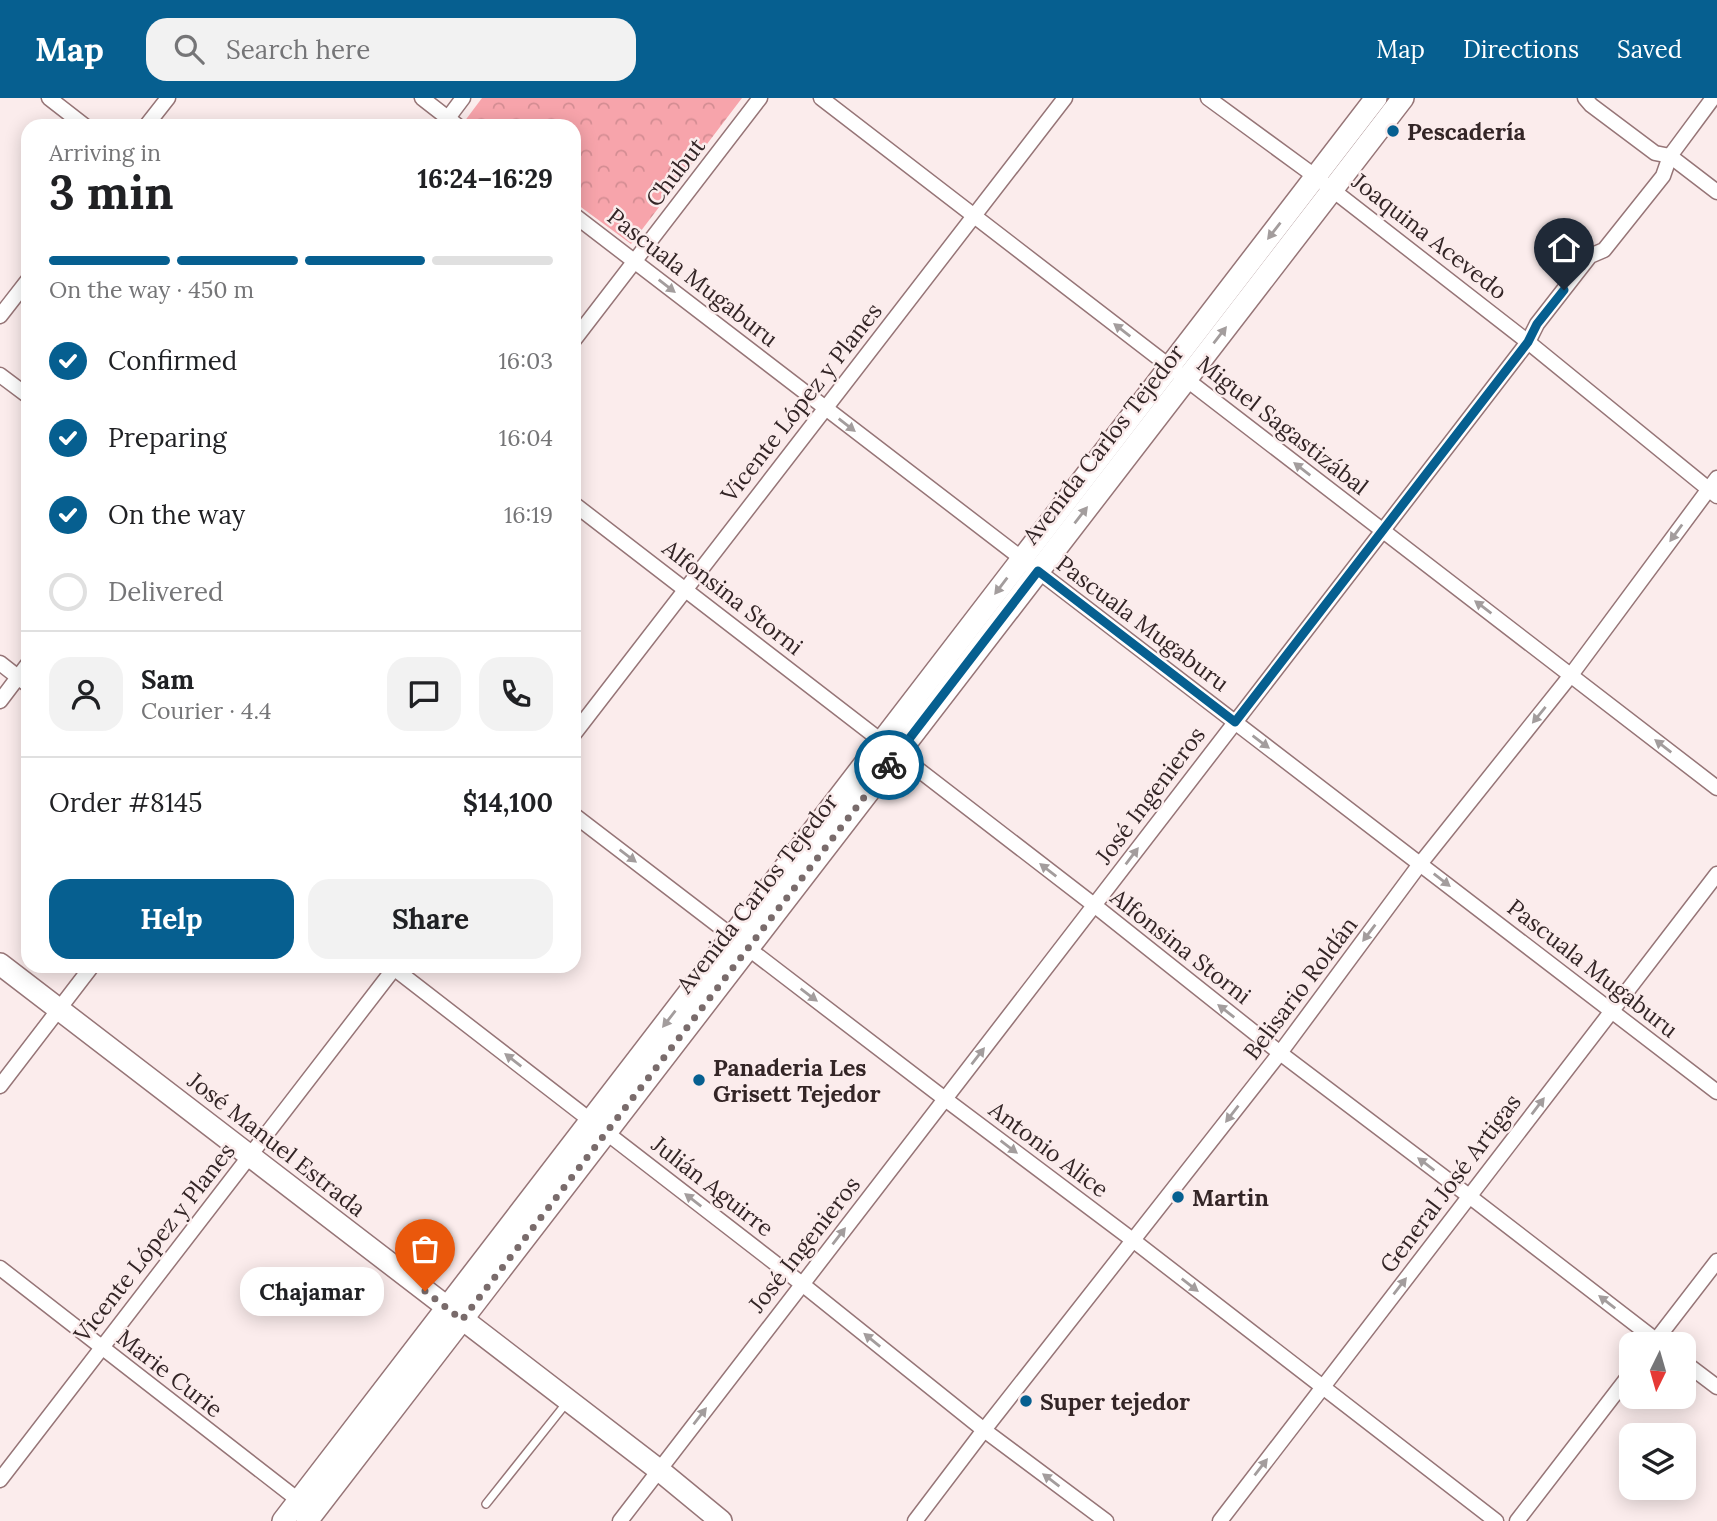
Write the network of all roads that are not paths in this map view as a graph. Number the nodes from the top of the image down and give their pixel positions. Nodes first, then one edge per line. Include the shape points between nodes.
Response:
1 (49, 98) edge
2 (168, 98) edge
3 (422, 98) edge
4 (463, 98) edge
5 (760, 98) edge
6 (821, 98) edge
7 (1065, 98) edge
8 (1208, 98) edge
9 (1376, 98) edge
10 (1403, 98) edge
11 (1585, 98) edge
12 (1713, 98) edge
13 (76, 119) edge
14 (152, 119) edge
15 (445, 119) edge
16 (451, 119) edge
17 (1670, 156) junction
18 (1324, 183) junction
19 (1717, 192) edge
20 (974, 215) junction
21 (581, 220) edge
22 (634, 261) junction
23 (21, 289) edge
24 (0, 316) edge
25 (581, 331) edge
26 (1528, 342) junction
27 (1178, 373) junction
28 (0, 375) edge
29 (21, 391) edge
30 (825, 407) junction
31 (1714, 488) edge
32 (581, 509) edge
33 (1382, 530) junction
34 (1030, 565) junction
35 (685, 590) junction
36 (0, 663) edge
37 (1571, 675) junction
38 (21, 679) edge
39 (21, 683) edge
40 (0, 701) edge
41 (1235, 722) junction
42 (581, 725) edge
43 (890, 748) junction
44 (1717, 788) edge
45 (581, 820) edge
46 (1420, 864) junction
47 (1717, 874) edge
48 (1094, 905) junction
49 (740, 942) junction
50 (0, 964) edge
51 (87, 973) edge
52 (389, 973) edge
53 (402, 973) edge
54 (59, 1009) junction
55 (1611, 1011) junction
56 (1280, 1053) junction
57 (0, 1086) edge
58 (1717, 1092) edge
59 (945, 1099) junction
60 (599, 1127) junction
61 (250, 1156) junction
62 (1469, 1196) junction
63 (1134, 1241) junction
64 (1717, 1261) edge
65 (0, 1268) edge
66 (802, 1284) junction
67 (455, 1314) junction
68 (1643, 1332) edge
69 (1665, 1332) edge
70 (101, 1348) junction
71 (1696, 1371) edge
72 (1717, 1387) edge
73 (1322, 1388) junction
74 (1619, 1389) edge
75 (568, 1401) junction
76 (984, 1430) junction
77 (659, 1470) junction
78 (0, 1480) edge
79 (486, 1504) dead end
80 (307, 1511) edge
81 (283, 1521) edge
82 (620, 1521) edge
83 (721, 1521) edge
84 (915, 1521) edge
85 (1106, 1521) edge
86 (1220, 1521) edge
87 (1496, 1521) edge
88 (1517, 1521) edge

1 - 13 street
2 - 14 street
3 - 15 street
4 - 16 street
5 - 22 street, Chubut
6 - 20 street, Miguel Sagastizábal
7 - 20 street, Vicente López y Planes
8 - 18 street, Joaquina Acevedo
9 - 18 main road, Avenida Carlos Tejedor
10 - 18 main road, Avenida Carlos Tejedor
11 - 17 street via 1655,153
12 - 17 street, José Ingenieros
17 - 19 street
17 - 26 street, José Ingenieros via 1663,176 1604,250 1590,256
18 - 26 street, Joaquina Acevedo
18 - 27 main road, Avenida Carlos Tejedor
27 -> 20 street, Miguel Sagastizábal
20 - 30 street, Vicente López y Planes
21 - 22 street, Pascuala Mugaburu
22 - 25 street, Chubut
22 -> 30 street, Pascuala Mugaburu
23 - 24 street
26 - 31 street, Joaquina Acevedo
26 - 33 street, José Ingenieros
33 -> 27 street, Miguel Sagastizábal
27 - 34 main road, Avenida Carlos Tejedor
28 - 29 street
30 -> 34 street, Pascuala Mugaburu
30 - 35 street, Vicente López y Planes
31 -> 37 street, Belisario Roldán
32 - 35 street, Alfonsina Storni
37 -> 33 street, Miguel Sagastizábal
33 - 41 street, José Ingenieros
34 - 41 street, Pascuala Mugaburu
34 - 43 main road, Avenida Carlos Tejedor
35 - 42 street, Vicente López y Planes
35 - 43 street, Alfonsina Storni
36 - 38 street
44 -> 37 street, Miguel Sagastizábal
37 -> 46 street, Belisario Roldán
39 - 40 street
41 -> 46 street, Pascuala Mugaburu
48 -> 41 street, José Ingenieros
48 -> 43 street, Alfonsina Storni
43 - 49 main road, Avenida Carlos Tejedor
45 -> 49 street, Antonio Alice
46 -> 55 street, Pascuala Mugaburu
46 -> 56 street, Belisario Roldán
47 - 55 street, General José Artigas
56 -> 48 street, Alfonsina Storni
59 -> 48 street, José Ingenieros
49 -> 59 street, Antonio Alice
49 - 60 main road, Avenida Carlos Tejedor
50 - 54 main road, José Manuel Estrada
51 - 54 street
52 - 61 street, Vicente López y Planes
60 -> 53 street, Julián Aguirre
54 - 57 street
54 - 61 main road, José Manuel Estrada
55 - 58 street, Pascuala Mugaburu
62 -> 55 street, General José Artigas
62 -> 56 street, Alfonsina Storni
56 -> 63 street, Belisario Roldán
59 -> 63 street, Antonio Alice
66 -> 59 street, José Ingenieros
66 -> 60 street, Julián Aguirre
60 - 67 main road, Avenida Carlos Tejedor
61 - 67 main road, José Manuel Estrada
61 - 70 street, Vicente López y Planes
68 -> 62 street, Alfonsina Storni
73 -> 62 street, General José Artigas
63 -> 73 street, Antonio Alice
63 - 76 street, Belisario Roldán
64 - 69 street
65 - 70 street, Marie Curie
76 -> 66 street, Julián Aguirre
77 -> 66 street, José Ingenieros
67 - 75 main road, José Manuel Estrada
67 - 80 main road, Avenida Carlos Tejedor
70 - 78 street, Vicente López y Planes
70 - 80 street, Marie Curie
71 - 72 street
86 -> 73 street, General José Artigas
73 - 87 street, Antonio Alice
74 - 88 street
75 - 77 main road, José Manuel Estrada
75 - 79 lane
76 - 84 street, Belisario Roldán
85 -> 76 street, Julián Aguirre
77 - 82 street, José Ingenieros
77 - 83 main road, José Manuel Estrada
80 - 81 main road, Avenida Carlos Tejedor

